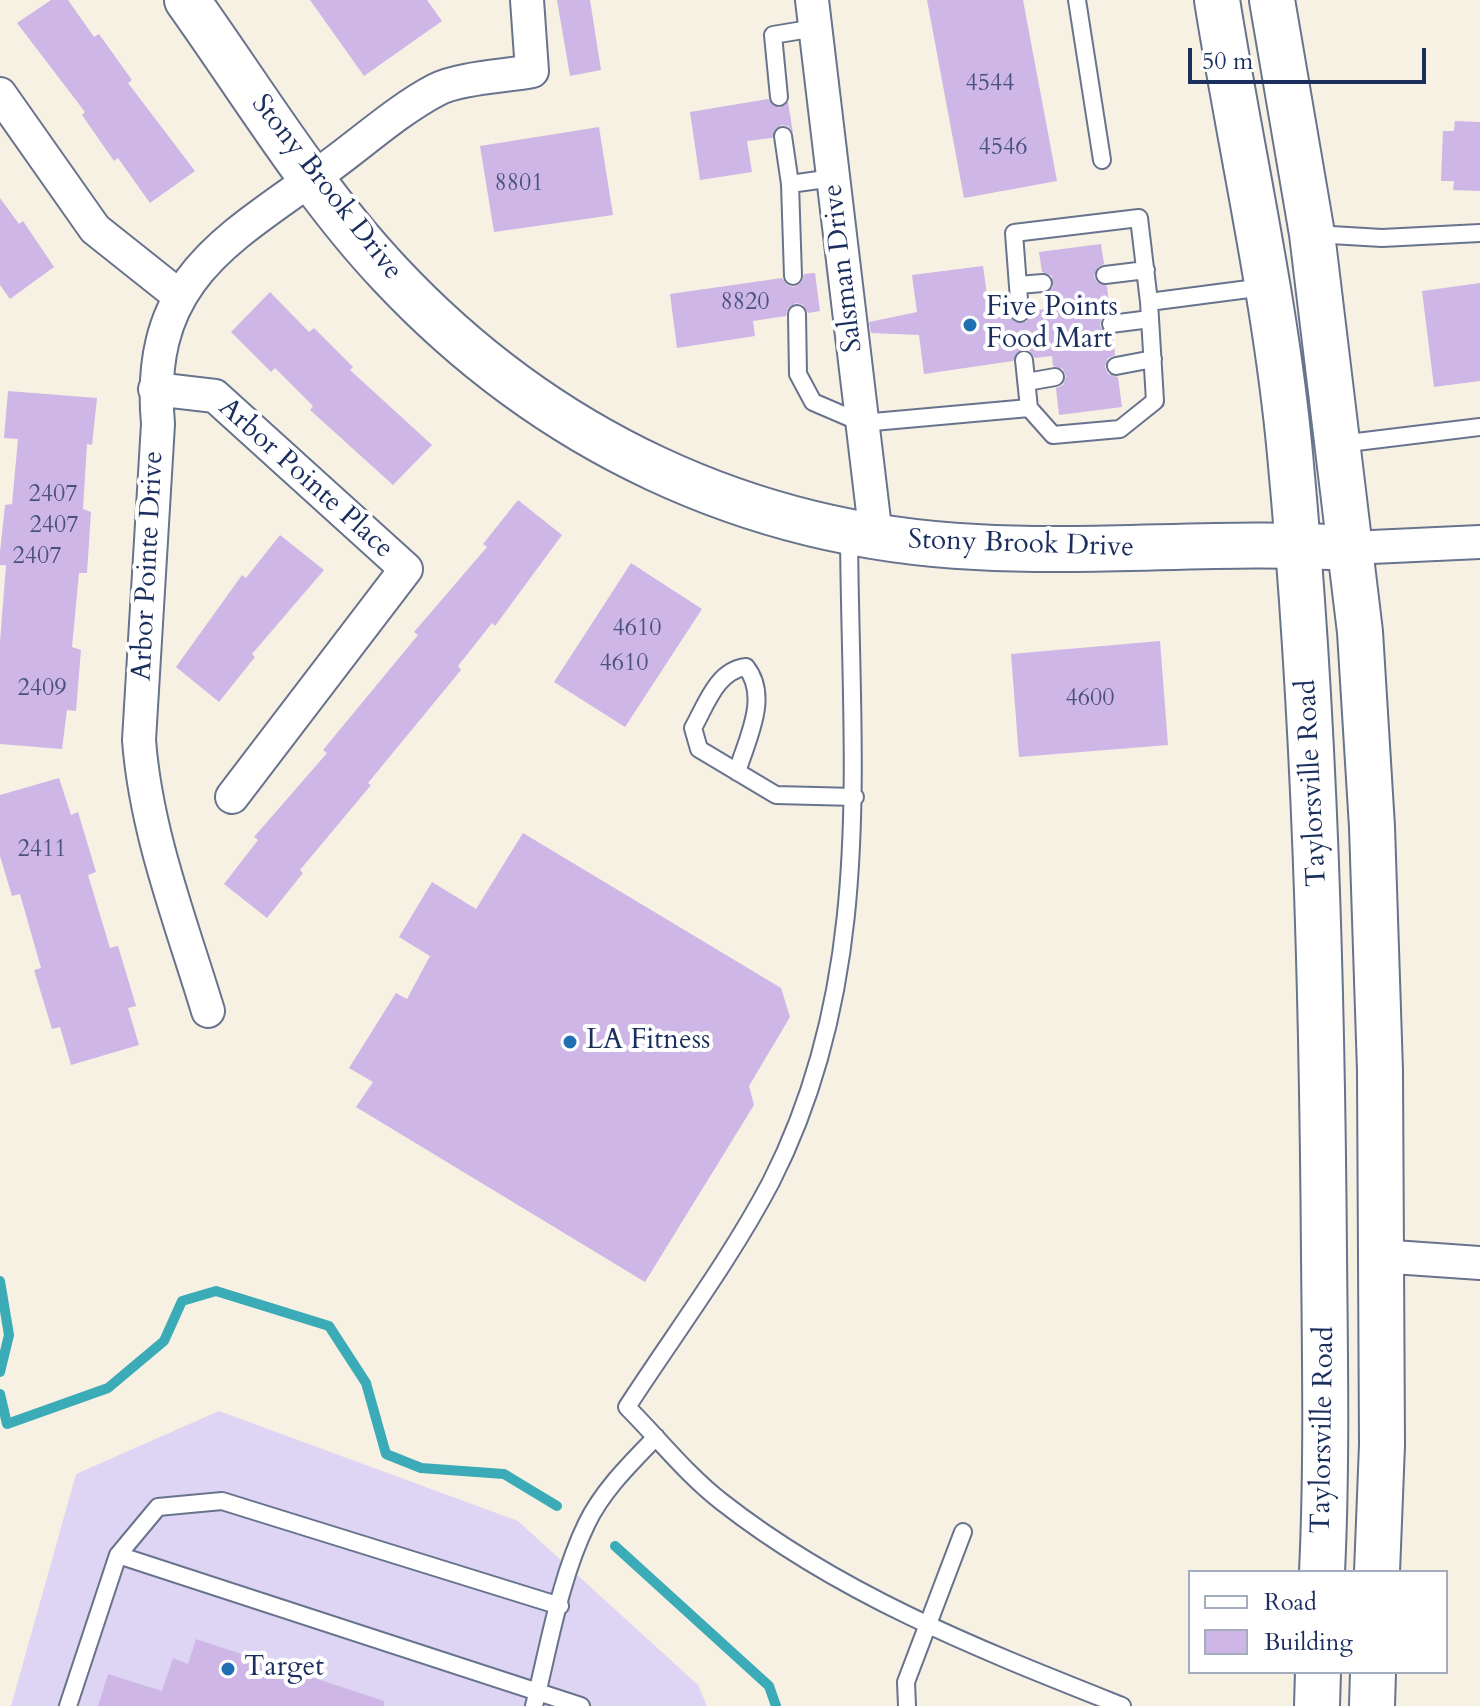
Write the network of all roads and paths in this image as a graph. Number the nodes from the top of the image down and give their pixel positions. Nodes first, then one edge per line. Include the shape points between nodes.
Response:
1 (187, 0) edge
2 (527, 0) edge
3 (1077, 0) edge
4 (1217, 0) edge
5 (1272, 0) edge
6 (813, 14) edge
7 (0, 94) edge
8 (779, 97) dead end
9 (783, 136) dead end
10 (1102, 160) dead end
11 (313, 178) junction
12 (833, 178) junction
13 (790, 184) junction
14 (1480, 233) edge
15 (1312, 234) junction
16 (1146, 270) junction
17 (1105, 275) dead end
18 (793, 276) dead end
19 (1043, 283) dead end
20 (1018, 285) junction
21 (1266, 287) junction
22 (178, 295) junction
23 (1150, 311) junction
24 (1020, 313) dead end
25 (797, 314) dead end
26 (1111, 324) dead end
27 (1153, 359) junction
28 (1024, 360) dead end
29 (1116, 366) dead end
30 (1055, 377) dead end
31 (1027, 382) junction
32 (155, 389) junction
33 (1029, 408) junction
34 (862, 423) junction
35 (1480, 427) edge
36 (1340, 444) junction
37 (863, 534) junction
38 (1480, 542) edge
39 (1299, 545) junction
40 (1350, 548) junction
41 (737, 772) junction
42 (232, 797) dead end
43 (855, 797) junction
44 (208, 1011) dead end
45 (1379, 1256) junction
46 (1480, 1263) edge
47 (656, 1437) junction
48 (963, 1532) dead end
49 (118, 1555) junction
50 (1322, 1570) edge
51 (1377, 1570) edge
52 (560, 1606) junction
53 (928, 1626) junction
54 (1318, 1674) edge
55 (1373, 1674) edge
56 (536, 1699) edge
57 (68, 1706) edge
58 (581, 1706) edge
59 (907, 1706) edge
60 (1122, 1706) edge
61 (1317, 1706) edge
62 (1372, 1706) edge

1 - 11 main road, Stony Brook Drive
2 - 11 street, Arbor Pointe Drive via 532,71 438,88
3 - 10 lane
4 - 21 main road, Taylorsville Road
5 - 15 main road, Taylorsville Road
6 - 8 lane via 773,35
6 - 12 street, Salsman Drive
7 - 22 street via 95,229
9 - 13 lane
11 - 22 street, Arbor Pointe Drive via 213,252
11 - 37 main road, Stony Brook Drive via 388,273 463,345 533,400 624,456 721,498
12 - 13 lane
12 - 34 street, Salsman Drive
13 - 18 lane
14 - 15 lane via 1382,238
15 - 36 main road, Taylorsville Road
16 - 17 lane
16 - 20 lane via 1139,218 1014,233
16 - 23 lane
19 - 20 lane
20 - 24 lane
21 - 23 lane
21 - 39 main road, Taylorsville Road
22 - 32 street, Arbor Pointe Drive via 162,335
23 - 26 lane
23 - 27 lane
25 - 34 lane via 798,374 813,402
27 - 29 lane
27 - 33 lane via 1155,401 1120,429 1053,435
28 - 31 lane
30 - 31 lane
31 - 33 lane
32 - 42 street, Arbor Pointe Place via 215,396 406,569
32 - 44 street, Arbor Pointe Drive via 158,424 139,740 142,786
33 - 34 lane
34 - 37 street, Salsman Drive
35 - 36 lane
36 - 40 main road, Taylorsville Road
37 - 39 main road, Stony Brook Drive via 977,547
37 - 43 lane
38 - 40 street
39 - 40 main road, Stony Brook Drive
39 - 50 main road, Taylorsville Road via 1324,1042 1328,1444
40 - 45 main road, Taylorsville Road via 1372,827 1380,1071
41 - 41 lane via 699,749 693,728 723,677 746,667 755,679 757,709
41 - 43 lane via 776,795
43 - 47 lane via 840,966 807,1094 771,1181 627,1407
45 - 46 street
45 - 51 main road, Taylorsville Road via 1382,1445
47 - 52 lane via 612,1485 587,1523
47 - 53 lane via 719,1500 808,1564
48 - 53 lane
49 - 52 lane via 158,1507 222,1501
49 - 56 lane
49 - 57 lane
52 - 56 lane
53 - 59 lane via 906,1682
53 - 60 lane
54 - 61 main road
55 - 62 main road
56 - 58 lane

